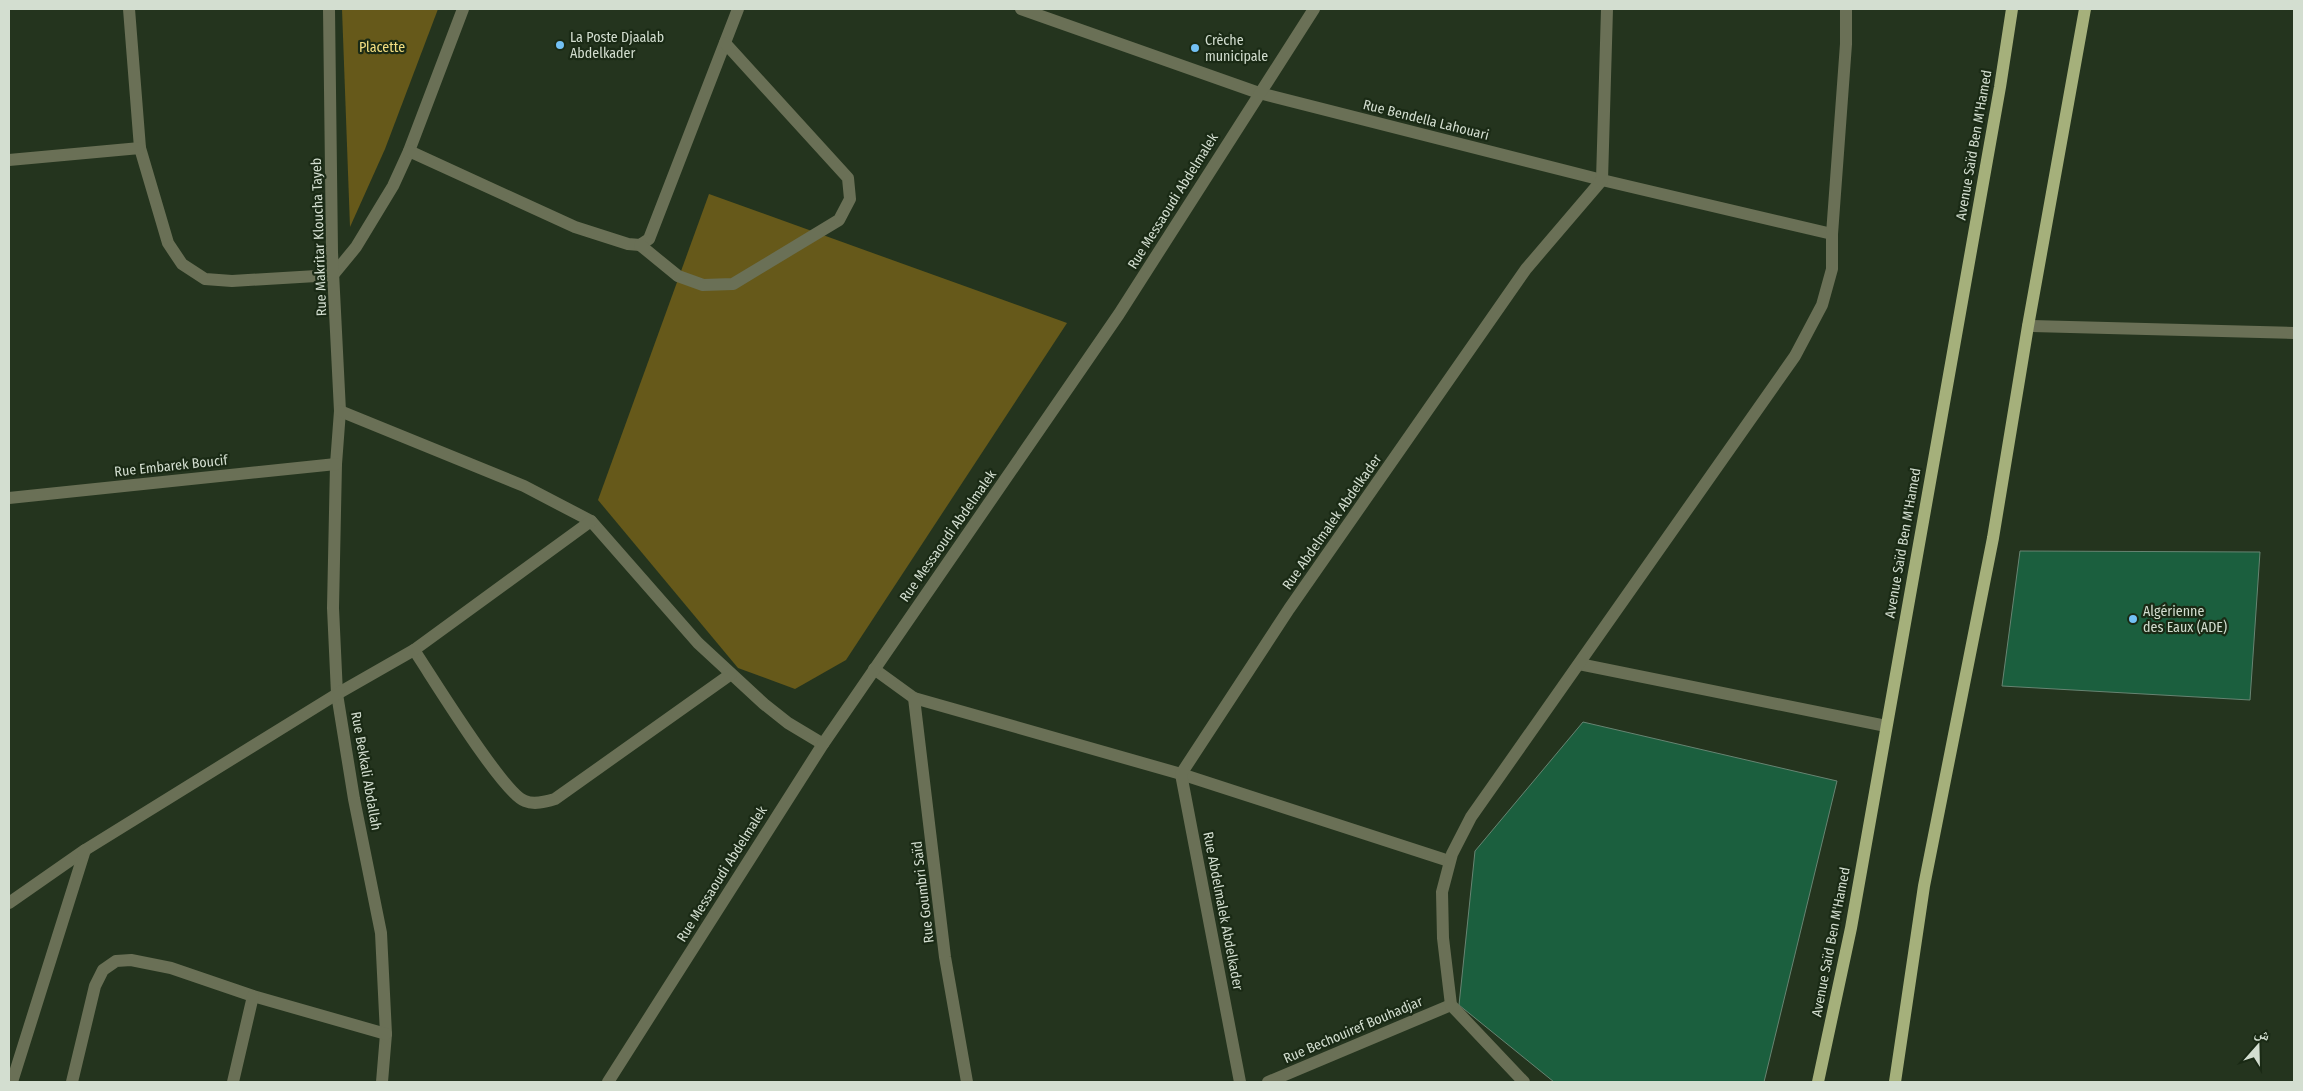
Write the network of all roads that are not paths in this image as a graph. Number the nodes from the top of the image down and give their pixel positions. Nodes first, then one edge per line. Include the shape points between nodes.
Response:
1 (129, 9) edge
2 (329, 9) edge
3 (463, 9) edge
4 (738, 9) edge
5 (1021, 9) edge
6 (1314, 9) edge
7 (1608, 9) edge
8 (1846, 9) edge
9 (2012, 9) edge
10 (2085, 9) edge
11 (725, 43) junction
12 (1259, 93) junction
13 (140, 148) junction
14 (409, 151) junction
15 (9, 160) edge
16 (1602, 180) junction
17 (1832, 234) junction
18 (640, 245) junction
19 (333, 275) junction
20 (2028, 326) junction
21 (2294, 333) edge
22 (340, 411) junction
23 (336, 464) junction
24 (9, 498) edge
25 (591, 521) junction
26 (414, 650) junction
27 (1579, 664) junction
28 (874, 669) junction
29 (731, 674) junction
30 (338, 694) junction
31 (914, 698) junction
32 (1886, 726) junction
33 (823, 744) junction
34 (1181, 774) junction
35 (85, 850) junction
36 (1449, 861) junction
37 (9, 903) edge
38 (254, 996) junction
39 (1451, 1005) junction
40 (386, 1034) junction
41 (12, 1082) edge
42 (72, 1082) edge
43 (233, 1082) edge
44 (382, 1082) edge
45 (608, 1082) edge
46 (968, 1082) edge
47 (1240, 1082) edge
48 (1268, 1082) edge
49 (1524, 1082) edge
50 (1818, 1082) edge
51 (1895, 1082) edge

1 - 13 street
2 - 19 street, Rue Makritar Kloucha Tayeb
3 - 14 street
4 - 11 street
5 - 12 street, Rue Bendella Lahouari
6 - 12 street, Rue Messaoudi Abdelmalek
7 - 16 street
8 - 17 street
9 - 32 main road, Avenue Saïd Ben M'Hamed
10 - 20 main road
11 - 18 street via 649,239
11 - 18 street via 848,178 850,199 839,220 732,284 703,285 678,276
12 - 16 street, Rue Bendella Lahouari
12 - 28 street, Rue Messaoudi Abdelmalek via 1120,314
13 - 15 street
13 - 19 street via 168,243 182,264 205,279 232,281
14 - 18 street via 576,227
14 - 19 street via 378,211
16 - 17 street, Rue Bendella Lahouari
16 - 34 street, Rue Abdelmalek Abdelkader via 1526,269 1289,610
17 - 27 street via 1832,269 1822,305 1795,356
19 - 22 street, Rue Makritar Kloucha Tayeb
20 - 21 street
20 - 51 main road via 1993,538 1924,886
22 - 23 street, Rue Makritar Kloucha Tayeb
22 - 25 street via 518,483
23 - 24 street, Rue Embarek Boucif
23 - 30 street, Rue Bekkali Abdallah via 334,608
25 - 26 street
25 - 29 street via 698,643
26 - 29 street via 501,781 524,801 544,803 555,799
26 - 30 street
27 - 32 street
27 - 36 street via 1471,817
28 - 31 street
28 - 33 street, Rue Messaoudi Abdelmalek
29 - 33 street via 770,709
30 - 35 street
30 - 40 street, Rue Bekkali Abdallah via 354,799 381,933
31 - 34 street
31 - 46 street, Rue Goumbri Saïd via 945,957
32 - 50 main road, Avenue Saïd Ben M'Hamed via 1851,928
33 - 45 street, Rue Messaoudi Abdelmalek
34 - 36 street
34 - 47 street, Rue Abdelmalek Abdelkader
35 - 37 street
35 - 41 street
36 - 39 street via 1442,892 1443,938
38 - 40 street
38 - 42 street via 171,968 131,960 116,961 103,970 95,986
38 - 43 street
39 - 48 street, Rue Bechouiref Bouhadjar
39 - 49 street
40 - 44 street, Rue Bekkali Abdallah

